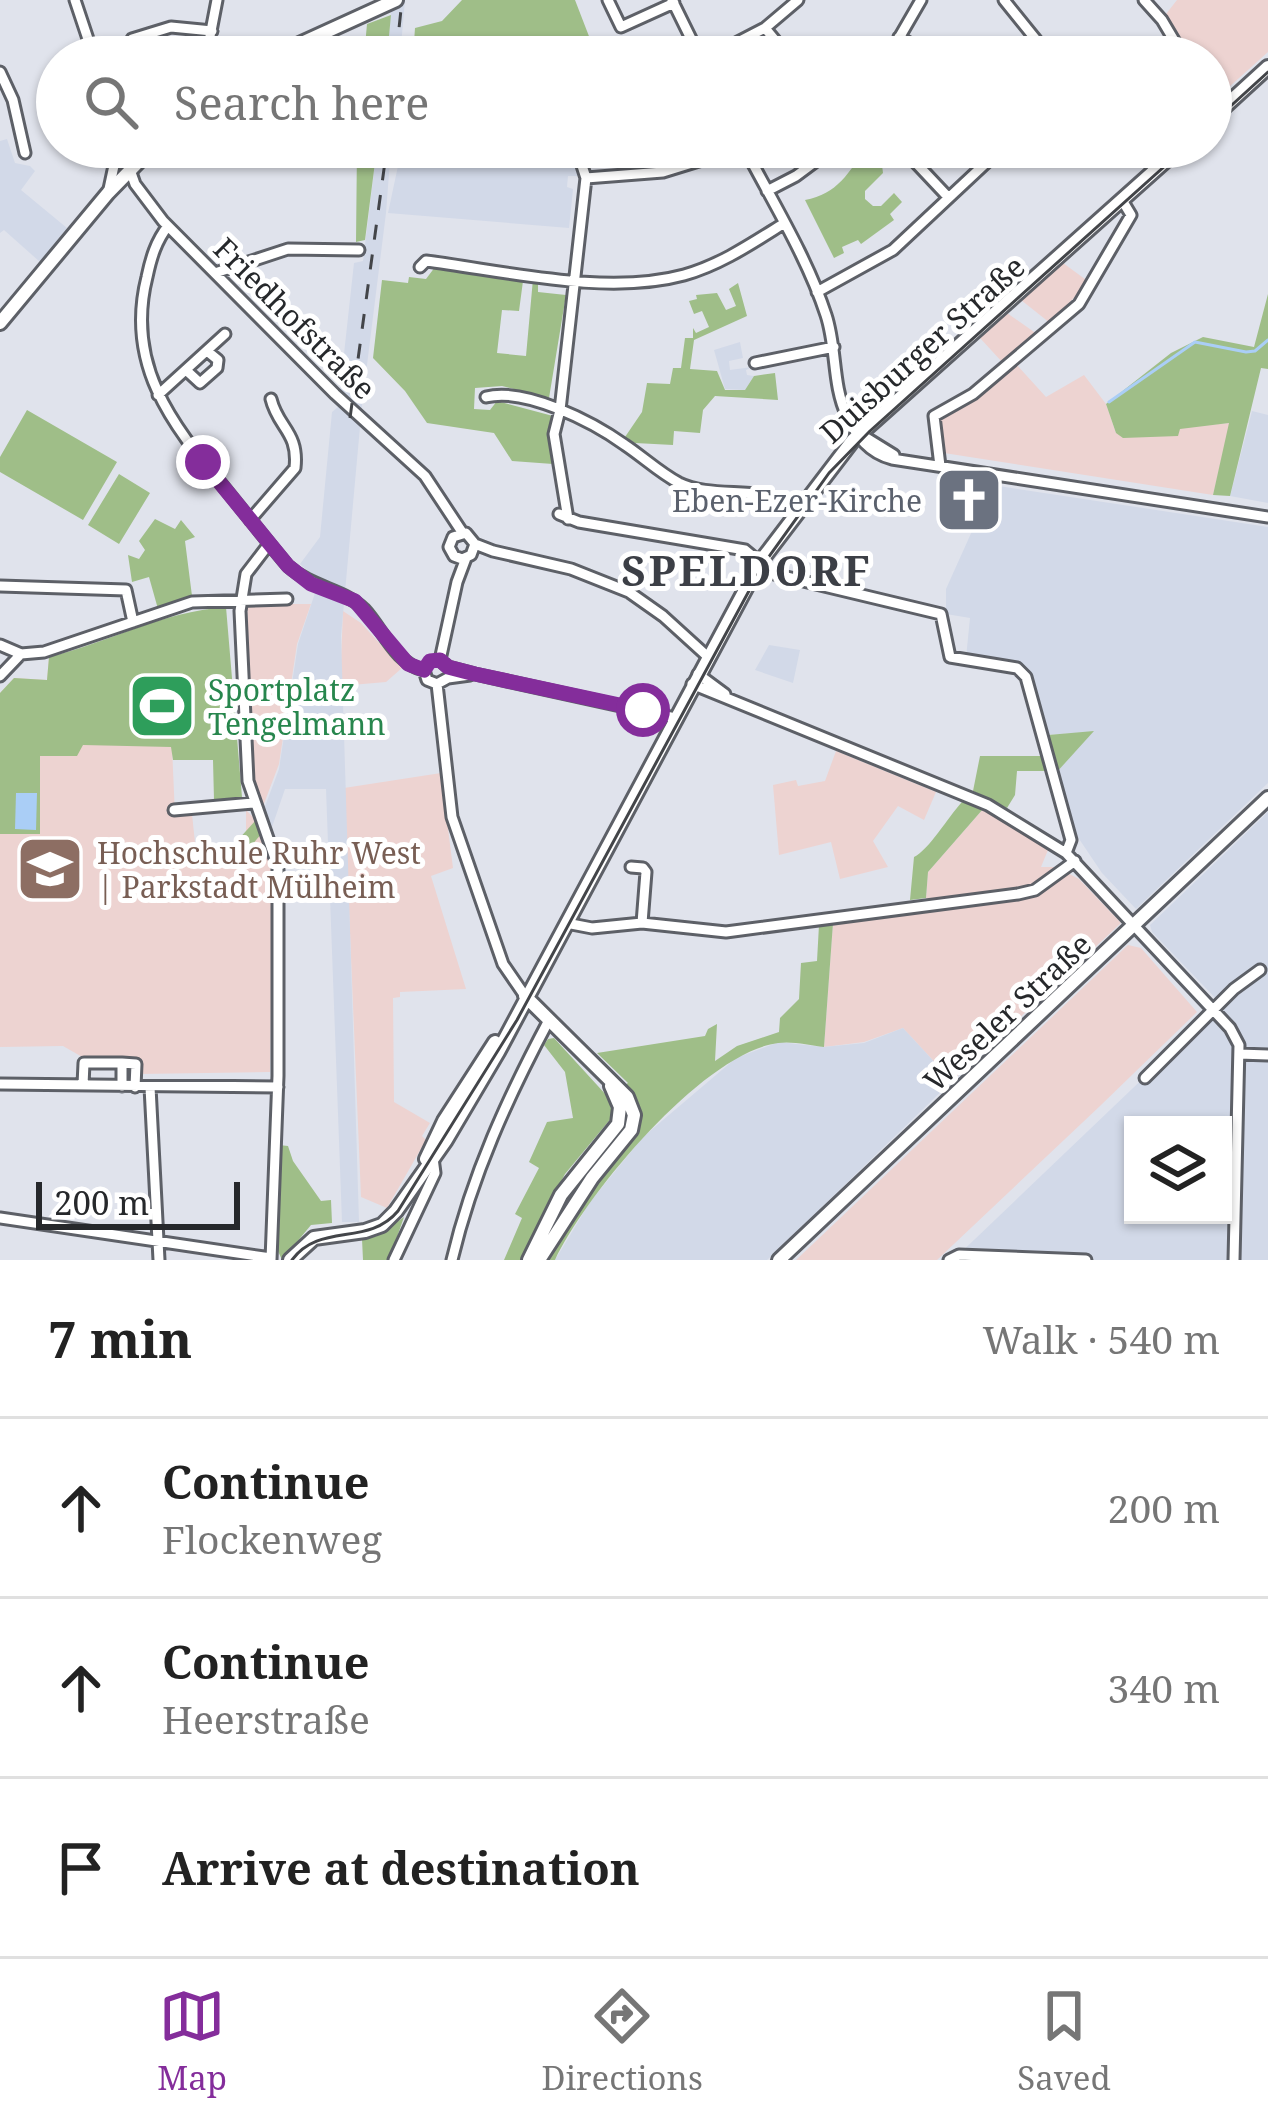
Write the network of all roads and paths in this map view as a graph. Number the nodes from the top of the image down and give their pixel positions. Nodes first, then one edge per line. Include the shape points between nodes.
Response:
1 (75, 0) edge
2 (217, 0) edge
3 (396, 0) edge
4 (608, 0) edge
5 (798, 0) edge
6 (921, 0) edge
7 (1004, 0) edge
8 (1144, 0) edge
9 (673, 2) edge
10 (765, 28) junction
11 (212, 31) junction
12 (87, 36) edge
13 (142, 36) edge
14 (211, 36) edge
15 (316, 36) edge
16 (692, 36) edge
17 (748, 36) edge
18 (772, 36) edge
19 (900, 36) edge
20 (1033, 36) edge
21 (1172, 36) edge
22 (1268, 67) edge
23 (0, 72) edge
24 (4, 88) edge
25 (1232, 96) edge
26 (25, 154) dead end
27 (115, 168) edge
28 (583, 168) edge
29 (676, 168) edge
30 (755, 168) edge
31 (807, 168) edge
32 (921, 168) edge
33 (980, 168) edge
34 (131, 170) joint
35 (1156, 170) edge
36 (586, 178) junction
37 (767, 191) junction
38 (108, 194) junction
39 (1128, 195) junction
40 (948, 197) junction
41 (783, 224) junction
42 (168, 226) junction
43 (359, 250) dead end
44 (420, 267) dead end
45 (215, 273) junction
46 (575, 279) junction
47 (817, 292) junction
48 (0, 323) edge
49 (225, 334) dead end
50 (834, 347) junction
51 (207, 351) junction
52 (755, 363) dead end
53 (187, 371) junction
54 (158, 395) junction
55 (486, 398) dead end
56 (271, 399) dead end
57 (560, 410) junction
58 (880, 416) junction
59 (860, 434) junction
60 (889, 452) junction
61 (904, 460) junction
62 (940, 466) junction
63 (798, 508) junction
64 (1262, 516) edge
65 (250, 520) junction
66 (458, 535) junction
67 (269, 544) junction
68 (467, 553) junction
69 (760, 562) junction
70 (0, 586) edge
71 (241, 599) junction
72 (287, 599) dead end
73 (134, 622) junction
74 (0, 645) edge
75 (21, 654) junction
76 (707, 656) junction
77 (424, 670) junction
78 (443, 672) junction
79 (0, 676) edge
80 (695, 679) junction
81 (675, 718) junction
82 (1268, 798) edge
83 (253, 803) junction
84 (174, 810) dead end
85 (1071, 857) junction
86 (631, 867) dead end
87 (642, 922) junction
88 (566, 923) junction
89 (1132, 926) junction
90 (1260, 970) dead end
91 (525, 997) junction
92 (1213, 1010) junction
93 (549, 1020) junction
94 (1239, 1054) junction
95 (1268, 1055) edge
96 (122, 1063) junction
97 (1144, 1078) dead end
98 (0, 1084) edge
99 (83, 1085) junction
100 (610, 1085) junction
101 (122, 1086) junction
102 (135, 1087) junction
103 (278, 1087) junction
104 (150, 1088) junction
105 (434, 1158) junction
106 (416, 1180) junction
107 (0, 1218) edge
108 (160, 1243) junction
109 (999, 1258) edge
110 (271, 1259) edge
111 (159, 1260) edge
112 (290, 1260) edge
113 (394, 1260) edge
114 (452, 1260) edge
115 (529, 1260) edge
116 (539, 1260) edge
117 (779, 1260) edge
118 (949, 1260) edge
119 (1086, 1260) edge
120 (1234, 1260) edge

1 - 12 street
2 - 11 street
3 - 15 main road
4 - 9 street via 621,27
5 - 10 street
6 - 19 street
7 - 20 street
8 - 21 street
9 - 16 street
10 - 17 street
10 - 18 street
11 - 13 street via 171,27
11 - 14 street
22 - 25 main road
23 - 24 street
24 - 26 street
27 - 38 street, Friedhofstraße
28 - 36 street
29 - 36 street
30 - 37 street
31 - 37 street
32 - 40 street
33 - 40 street
34 - 38 main road
34 - 42 street, Friedhofstraße
35 - 39 main road, Duisburger Straße
36 - 46 street
37 - 41 street
38 - 48 main road
39 - 58 main road, Duisburger Straße
39 - 62 street via 1131,215 1079,304 973,394 934,416
40 - 47 street via 892,250
41 - 46 street via 679,276
41 - 47 street
42 - 45 street, Friedhofstraße
42 - 54 street via 140,313
43 - 45 street via 288,249
44 - 46 street via 426,261
45 - 66 street, Friedhofstraße via 425,476
46 - 57 street
47 - 50 street
49 - 51 street
50 - 52 street
50 - 59 street via 841,400
51 - 53 street
51 - 53 street via 217,368 200,383
53 - 54 street
54 - 65 street
55 - 57 street
56 - 65 street via 293,437 295,468
57 - 63 street via 683,485
57 - 69 street via 554,434 563,517 745,550
58 - 59 main road, Duisburger Straße
58 - 60 street via 878,433
59 - 60 street
59 - 61 street via 873,452
59 - 63 main road, Duisburger Straße
60 - 61 street
61 - 62 street
62 - 64 street
63 - 69 main road, Duisburger Straße
65 - 67 street
66 - 68 street via 470,535
66 - 68 street, Friedhofstraße via 449,547
67 - 71 street via 249,567
67 - 77 street via 302,579 355,601 408,664
68 - 76 street via 571,569 629,592
68 - 78 street, Friedhofstraße
69 - 76 main road, Duisburger Straße
69 - 85 street via 774,574 937,612 954,660 1024,673
70 - 73 street via 126,590
71 - 72 street
71 - 73 street via 192,602
71 - 83 street
73 - 75 street
74 - 75 street
75 - 79 street
76 - 80 main road, Duisburger Straße
77 - 78 street via 430,661
77 - 78 street via 427,680
78 - 81 street
78 - 91 street, Friedhofstraße via 452,817 503,964
80 - 81 main road, Duisburger Straße
80 - 85 street via 988,805
81 - 88 main road, Duisburger Straße
82 - 89 main road, Weseler Straße
83 - 84 street
83 - 103 street via 278,867
85 - 87 street via 1036,890 996,898 726,932
85 - 89 street
86 - 87 street via 646,872
87 - 88 street
88 - 91 main road, Duisburger Straße
89 - 92 street
89 - 117 main road, Weseler Straße
90 - 92 street
91 - 93 main road
91 - 105 main road, Duisburger Straße
91 - 106 main road, Duisburger Straße via 447,1116
92 - 94 street via 1236,1037
92 - 97 street
93 - 100 main road
93 - 114 street via 484,1156
94 - 95 street
94 - 120 street
96 - 99 street via 84,1063
96 - 101 street
96 - 102 street via 136,1064
98 - 99 street
99 - 101 street
100 - 115 main road via 620,1107 617,1126 561,1195
100 - 116 main road via 631,1104 631,1130
101 - 102 street
102 - 104 street
103 - 104 street
103 - 110 street
104 - 108 street
105 - 106 main road, Duisburger Straße
105 - 113 street, Duisburger Straße via 435,1173
106 - 112 main road, Duisburger Straße via 382,1225 314,1238
107 - 108 street
108 - 110 street
108 - 111 street
109 - 118 street
109 - 119 street

